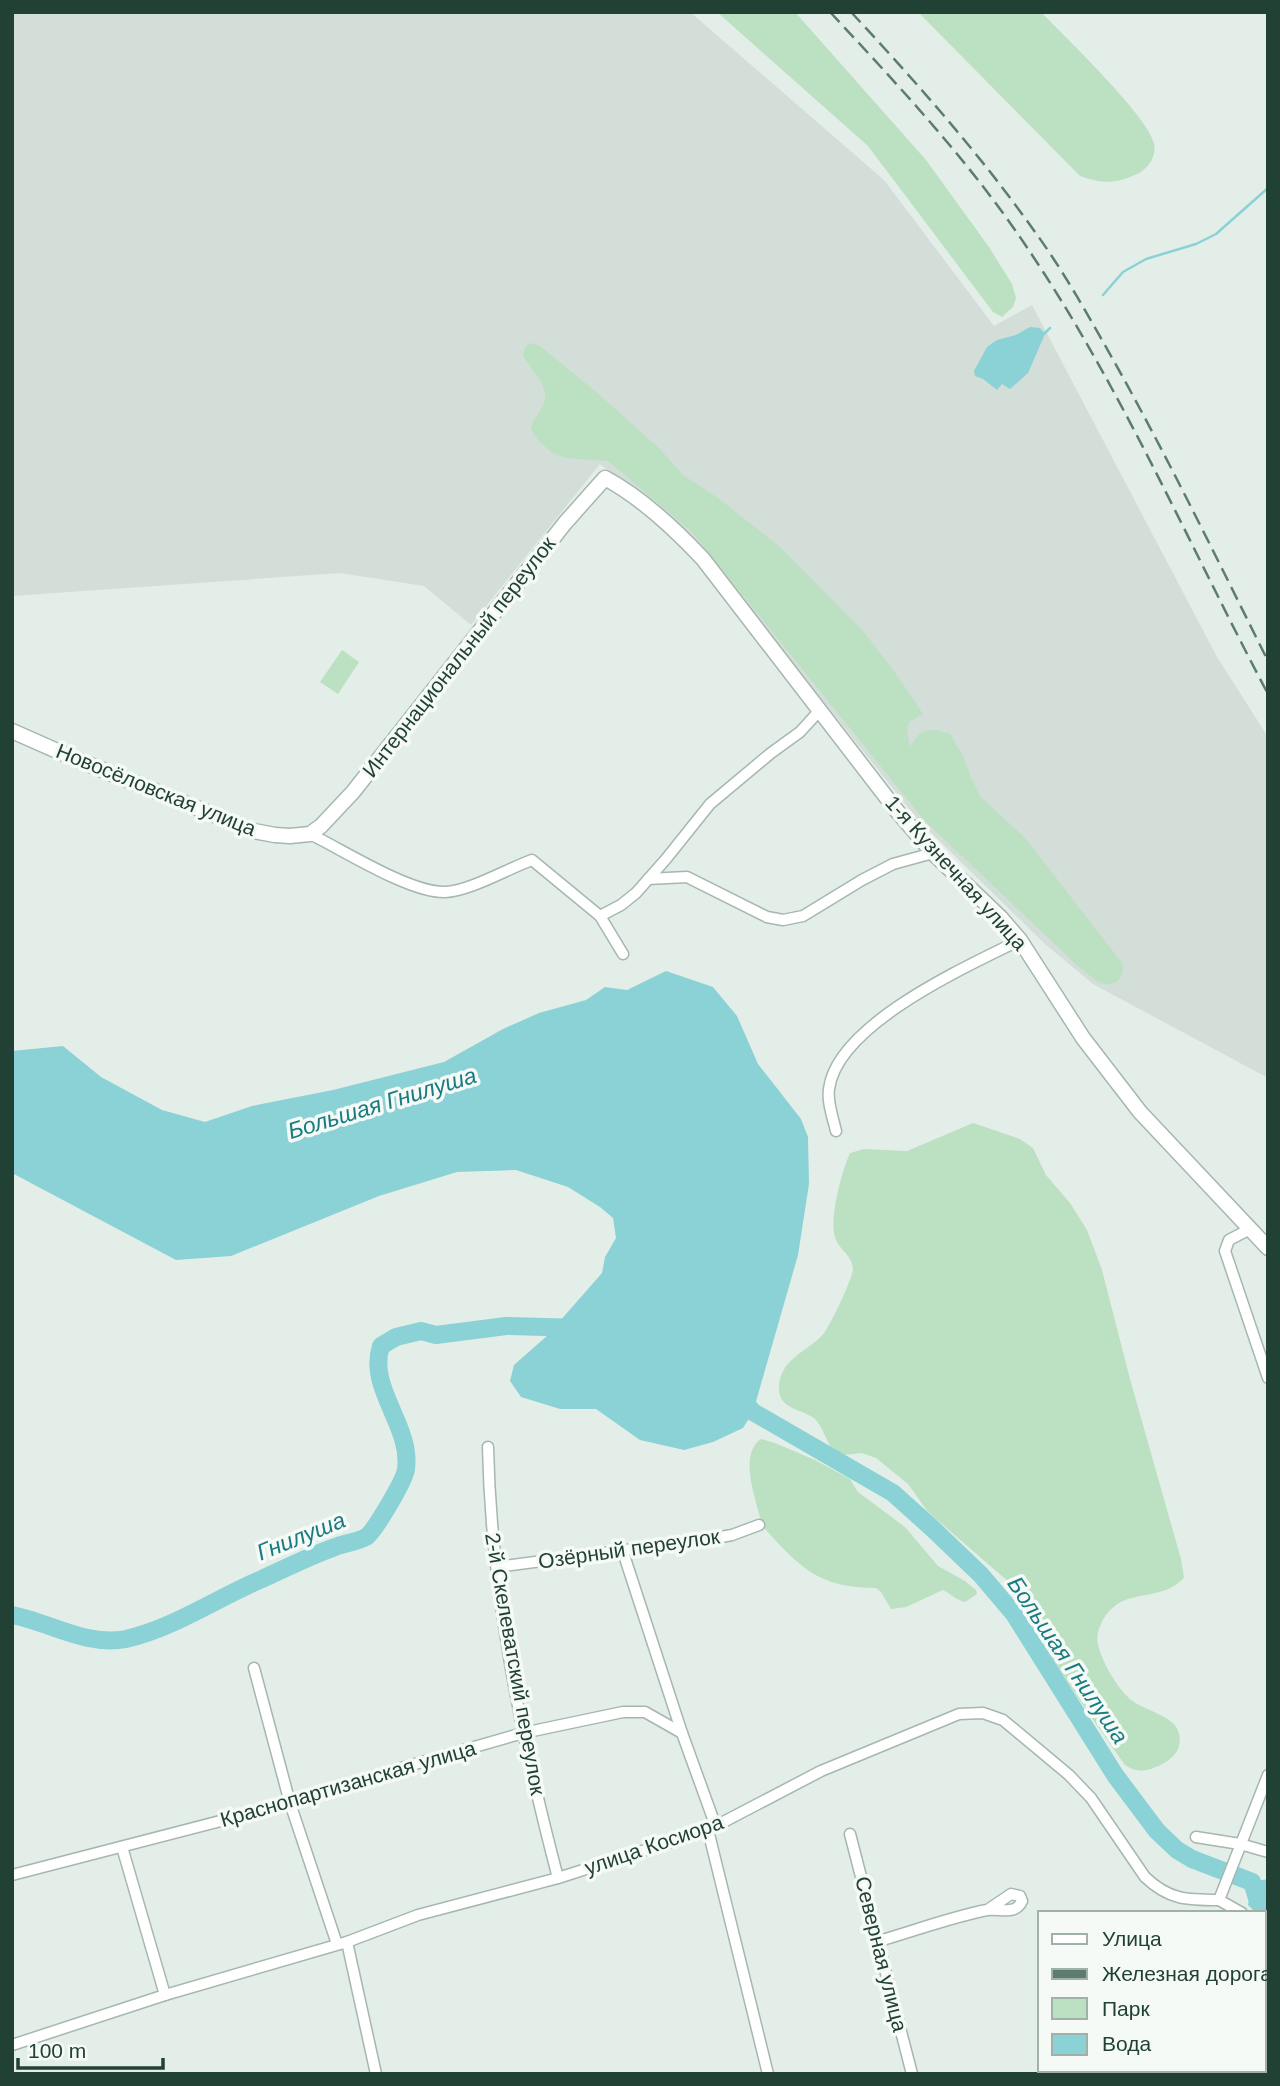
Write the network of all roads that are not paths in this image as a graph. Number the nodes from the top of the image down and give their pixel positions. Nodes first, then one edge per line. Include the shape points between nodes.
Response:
1 (605, 478) joint
2 (820, 710) junction
3 (12, 730) edge
4 (310, 834) junction
5 (933, 853) junction
6 (648, 879) junction
7 (600, 916) junction
8 (1020, 940) junction
9 (623, 954) dead end
10 (835, 1131) dead end
11 (1250, 1229) junction
12 (1268, 1248) edge
13 (1268, 1378) edge
14 (488, 1447) dead end
15 (759, 1525) dead end
16 (623, 1552) junction
17 (496, 1567) junction
18 (254, 1668) dead end
19 (523, 1733) junction
20 (681, 1733) junction
21 (1268, 1775) edge
22 (290, 1802) junction
23 (712, 1829) junction
24 (850, 1834) dead end
25 (1196, 1837) dead end
26 (1240, 1844) junction
27 (122, 1847) junction
28 (1268, 1852) edge
29 (12, 1875) edge
30 (558, 1878) junction
31 (1219, 1900) junction
32 (989, 1909) dead end
33 (1238, 1911) edge
34 (879, 1941) junction
35 (342, 1943) junction
36 (165, 1995) junction
37 (12, 2045) edge
38 (376, 2074) edge
39 (768, 2074) edge
40 (912, 2074) edge

1 - 2 street, 1-я Кузнечная улица via 634,495 703,559
1 - 4 street, Интернациональный переулок via 353,792
2 - 5 street, 1-я Кузнечная улица
2 - 6 street via 800,732 710,804
3 - 4 street, Новосёловская улица via 254,831
4 - 7 street, Новосёловская улица via 410,884 444,892 468,887 531,860
5 - 6 street via 892,864 803,916 783,920 687,877
5 - 8 street, 1-я Кузнечная улица
6 - 7 street via 621,905
7 - 9 street, Новосёловская улица
8 - 10 street via 929,986 864,1034 845,1055 829,1087
8 - 11 street, 1-я Кузнечная улица via 1109,1073 1170,1146
11 - 12 street, 1-я Кузнечная улица
11 - 13 street via 1229,1240 1224,1251
14 - 17 street, 2-й Скелеватский переулок
15 - 16 street, Озёрный переулок via 732,1535
16 - 17 street, Озёрный переулок
16 - 20 street
17 - 19 street, 2-й Скелеватский переулок
18 - 22 street
19 - 20 street, Краснопартизанская улица via 635,1710
19 - 22 street, Краснопартизанская улица
19 - 30 street, 2-й Скелеватский переулок
20 - 23 street
21 - 26 street
22 - 27 street, Краснопартизанская улица
22 - 35 street
23 - 30 street, улица Косиора
23 - 31 street, улица Косиора via 821,1771 959,1714 983,1713 1003,1720 1069,1775 1156,1888 1175,1898
23 - 39 street
24 - 34 street, Северная улица
25 - 26 street
26 - 28 street
26 - 31 street
27 - 29 street, Краснопартизанская улица
27 - 36 street
30 - 35 street, улица Косиора via 418,1915
31 - 33 street
32 - 34 street
34 - 40 street, Северная улица
35 - 36 street, улица Косиора
35 - 38 street
36 - 37 street, улица Косиора

